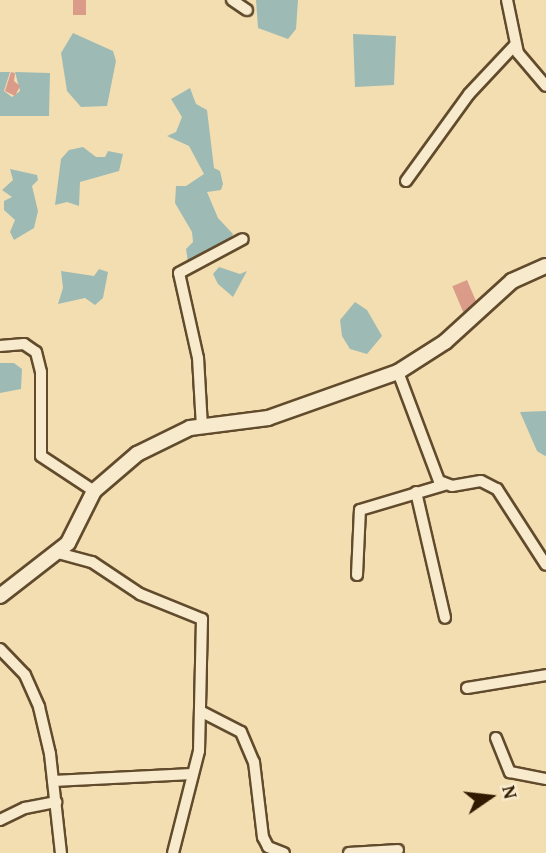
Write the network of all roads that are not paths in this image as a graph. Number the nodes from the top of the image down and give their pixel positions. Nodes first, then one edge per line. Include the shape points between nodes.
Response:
1 (232, 0) edge
2 (507, 0) edge
3 (247, 10) dead end
4 (515, 45) junction
5 (546, 86) edge
6 (406, 181) dead end
7 (243, 239) dead end
8 (546, 266) edge
9 (0, 346) edge
10 (398, 372) junction
11 (202, 427) junction
12 (444, 485) junction
13 (93, 491) junction
14 (416, 492) junction
15 (58, 552) junction
16 (546, 565) edge
17 (356, 575) dead end
18 (0, 596) edge
19 (445, 618) dead end
20 (0, 649) edge
21 (546, 675) edge
22 (467, 688) dead end
23 (200, 711) junction
24 (496, 738) dead end
25 (192, 774) junction
26 (546, 779) edge
27 (53, 781) junction
28 (56, 802) junction
29 (0, 820) edge
30 (398, 850) dead end
31 (61, 853) edge
32 (173, 853) edge
33 (285, 853) edge
34 (349, 853) edge

1 - 3 street
2 - 4 street
4 - 5 street via 532,75
4 - 6 street via 469,94
7 - 11 street via 178,273 198,358
8 - 10 street via 512,281 445,342
9 - 13 street via 24,344 36,352 41,372 41,456
10 - 11 street via 268,418
10 - 12 street
11 - 13 street via 161,440 117,468
12 - 14 street
12 - 16 street via 481,481 496,489
13 - 15 street via 68,543
14 - 17 street via 360,510
14 - 19 street
15 - 18 street
15 - 23 street via 92,562 140,594 199,615
20 - 27 street via 34,690
21 - 22 street
23 - 25 street via 199,751
23 - 33 street via 246,738 254,762 262,837 268,847
24 - 26 street via 510,772
25 - 27 street
25 - 32 street
27 - 28 street
28 - 29 street via 25,808
28 - 31 street
30 - 34 street

